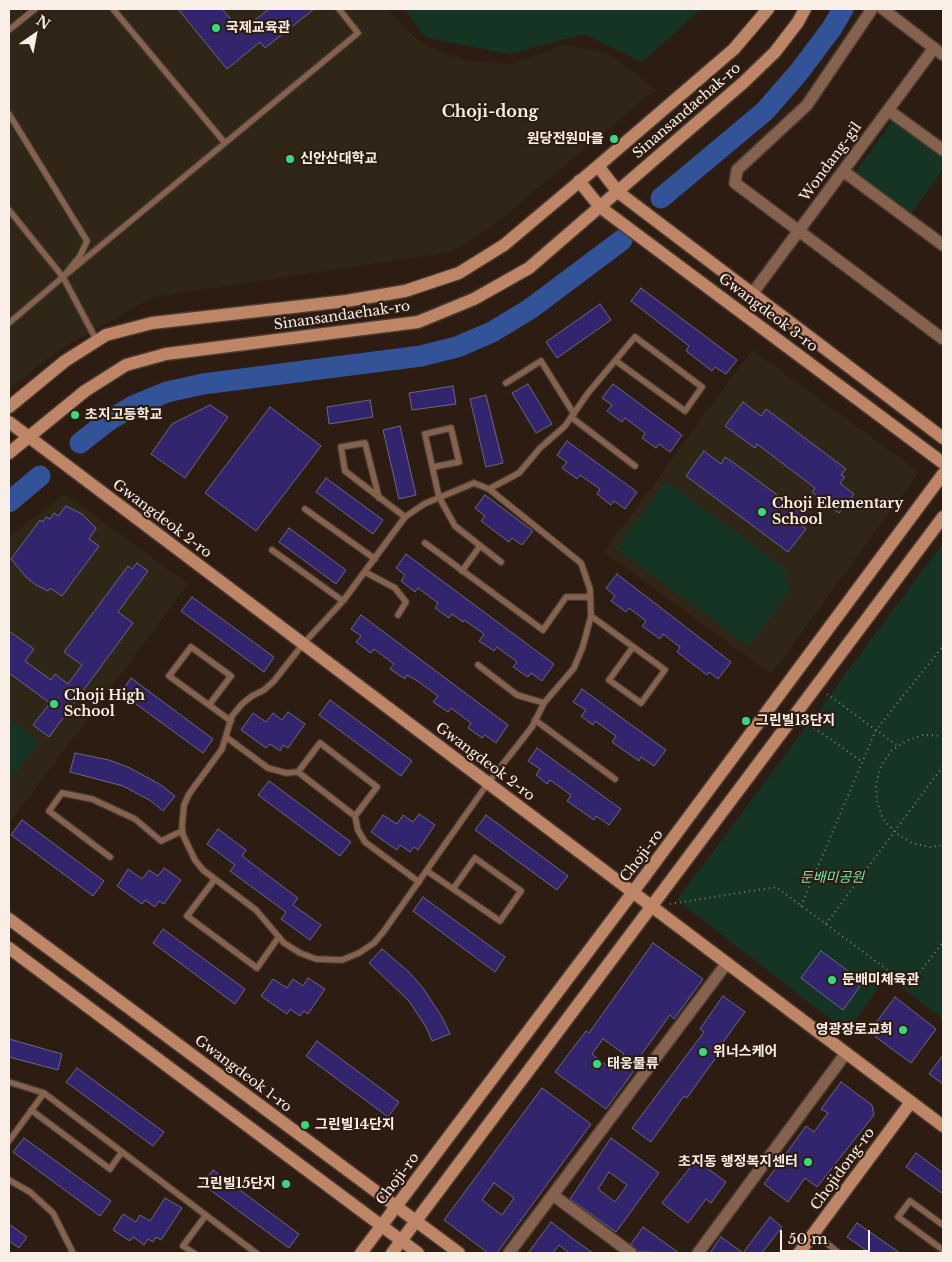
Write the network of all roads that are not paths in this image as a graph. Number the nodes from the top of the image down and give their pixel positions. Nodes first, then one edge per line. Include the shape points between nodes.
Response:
1 (36, 9) edge
2 (113, 9) edge
3 (339, 9) edge
4 (768, 9) edge
5 (805, 9) edge
6 (872, 9) edge
7 (883, 9) edge
8 (9, 30) edge
9 (939, 51) edge
10 (888, 110) junction
11 (9, 114) edge
12 (225, 143) junction
13 (943, 150) edge
14 (598, 166) junction
15 (843, 171) junction
16 (579, 182) junction
17 (618, 192) junction
18 (600, 207) junction
19 (9, 210) edge
20 (799, 230) junction
21 (943, 245) edge
22 (63, 277) junction
23 (752, 294) junction
24 (9, 323) edge
25 (943, 339) edge
26 (97, 341) junction
27 (616, 361) junction
28 (506, 383) dead end
29 (9, 407) edge
30 (573, 416) junction
31 (9, 422) edge
32 (28, 437) junction
33 (943, 438) edge
34 (9, 453) edge
35 (943, 464) edge
36 (635, 466) dead end
37 (433, 468) junction
38 (943, 474) edge
39 (489, 488) junction
40 (379, 498) junction
41 (439, 498) junction
42 (305, 509) dead end
43 (404, 517) junction
44 (943, 517) edge
45 (425, 543) dead end
46 (480, 546) junction
47 (272, 550) dead end
48 (374, 559) junction
49 (501, 562) dead end
50 (462, 570) junction
51 (365, 572) junction
52 (590, 596) junction
53 (343, 601) junction
54 (398, 615) dead end
55 (591, 616) junction
56 (303, 644) junction
57 (633, 647) junction
58 (478, 666) dead end
59 (544, 704) junction
60 (209, 705) junction
61 (535, 720) junction
62 (231, 722) junction
63 (226, 737) junction
64 (298, 772) junction
65 (615, 780) dead end
66 (488, 783) junction
67 (355, 816) junction
68 (182, 831) junction
69 (110, 857) dead end
70 (427, 870) junction
71 (215, 878) junction
72 (419, 882) junction
73 (453, 888) junction
74 (633, 892) junction
75 (653, 907) junction
76 (9, 918) edge
77 (278, 938) junction
78 (9, 948) edge
79 (727, 963) junction
80 (846, 1053) junction
81 (9, 1082) edge
82 (44, 1093) junction
83 (911, 1102) junction
84 (32, 1110) junction
85 (943, 1126) edge
86 (9, 1141) edge
87 (122, 1152) junction
88 (9, 1180) edge
89 (553, 1195) junction
90 (396, 1207) junction
91 (206, 1215) junction
92 (416, 1222) junction
93 (943, 1225) edge
94 (382, 1226) junction
95 (814, 1234) junction
96 (402, 1241) junction
97 (943, 1250) edge
98 (73, 1253) edge
99 (194, 1253) edge
100 (256, 1253) edge
101 (361, 1253) edge
102 (392, 1253) edge
103 (418, 1253) edge
104 (458, 1253) edge
105 (509, 1253) edge
106 (631, 1253) edge
107 (698, 1253) edge
108 (799, 1253) edge
109 (839, 1253) edge

1 - 8 lane
2 - 12 lane
3 - 12 lane via 358,33
4 - 14 street, Sinansandaehak-ro via 734,49
5 - 17 street, Sinansandaehak-ro via 775,52
6 - 20 street via 807,106 737,170 735,182
7 - 9 street
9 - 10 street, Wondang-gil
10 - 13 street
10 - 15 street, Wondang-gil
11 - 22 lane via 87,241
12 - 22 lane
14 - 16 street, Sinansandaehak-ro
14 - 17 street, Gwangdeok 3-ro
15 - 20 street, Wondang-gil
15 - 21 street
16 - 18 street, Gwangdeok 3-ro
16 - 26 street, Sinansandaehak-ro via 504,245 459,273 405,291 346,301 152,323 106,335
17 - 18 street, Sinansandaehak-ro
17 - 23 street, Gwangdeok 3-ro
18 - 32 street, Sinansandaehak-ro via 529,268 474,299 418,322 166,354 126,365 85,391
18 - 35 street, Gwangdeok 3-ro
19 - 22 lane
20 - 23 street, Wondang-gil
20 - 25 street
22 - 24 lane
22 - 26 lane
23 - 33 street, Gwangdeok 3-ro
26 - 29 street, Sinansandaehak-ro via 64,361
27 - 27 lane via 636,337 702,387 685,411
27 - 30 lane
28 - 30 lane via 541,361
30 - 36 lane
30 - 39 lane via 520,473
31 - 32 street, Gwangdeok 2-ro
32 - 34 street, Sinansandaehak-ro
32 - 56 street, Gwangdeok 2-ro
37 - 37 lane via 425,434 451,428 459,462
37 - 41 lane
38 - 74 street, Choji-ro
39 - 41 lane via 474,483
39 - 52 lane via 581,563
40 - 40 lane via 345,471 341,447 365,443
40 - 43 lane
41 - 43 lane
41 - 46 lane via 455,526
42 - 48 lane
43 - 48 lane
44 - 75 street
45 - 50 lane
46 - 49 lane
46 - 50 lane
47 - 53 lane
48 - 51 lane
50 - 52 lane via 543,630 566,597
51 - 53 lane
51 - 54 lane via 395,588 406,602
52 - 55 lane
53 - 56 lane
55 - 57 lane
55 - 59 lane via 584,646 574,668
56 - 62 lane via 264,690 242,704
56 - 66 street, Gwangdeok 2-ro
57 - 57 lane via 665,670 641,703 609,680
58 - 59 lane via 516,695
59 - 61 lane
60 - 60 lane via 170,676 191,647 231,676
60 - 62 lane
61 - 65 lane
61 - 66 lane
62 - 63 lane
63 - 64 lane via 268,768 286,773
63 - 68 lane via 222,749 189,794 182,815
64 - 67 lane
64 - 67 lane via 320,743 363,776 377,787
66 - 70 lane
66 - 74 street, Gwangdeok 2-ro
67 - 72 lane via 365,842
68 - 69 lane via 161,841 135,819 92,799 62,793 49,811
68 - 71 lane via 195,860
70 - 72 lane
70 - 73 lane
71 - 77 lane via 256,910
71 - 77 lane via 187,916 257,968
72 - 77 lane via 374,942 342,960 316,959
73 - 73 lane via 500,921 521,891 475,858
74 - 75 street, Gwangdeok 2-ro
74 - 90 street, Choji-ro
75 - 79 street, Gwangdeok 2-ro
75 - 92 street
76 - 90 street, Gwangdeok 1-ro
78 - 94 street
79 - 80 street, Gwangdeok 2-ro
79 - 89 street
80 - 83 street, Gwangdeok 2-ro
80 - 107 street
81 - 82 lane
82 - 84 lane
82 - 87 lane
83 - 85 street, Gwangdeok 2-ro
83 - 95 street, Chojidong-ro
84 - 86 lane
84 - 87 lane via 110,1169
87 - 91 lane
88 - 98 lane via 30,1192 53,1213
89 - 105 street
89 - 106 street
90 - 92 street, Gwangdeok 1-ro
90 - 94 street, Choji-ro
91 - 99 lane via 183,1246
91 - 100 lane
92 - 96 street
92 - 104 street, Gwangdeok 1-ro
93 - 97 lane via 910,1201 898,1217
94 - 96 street
94 - 101 street, Choji-ro
95 - 108 street, Chojidong-ro
95 - 109 lane
96 - 102 street
96 - 103 street

